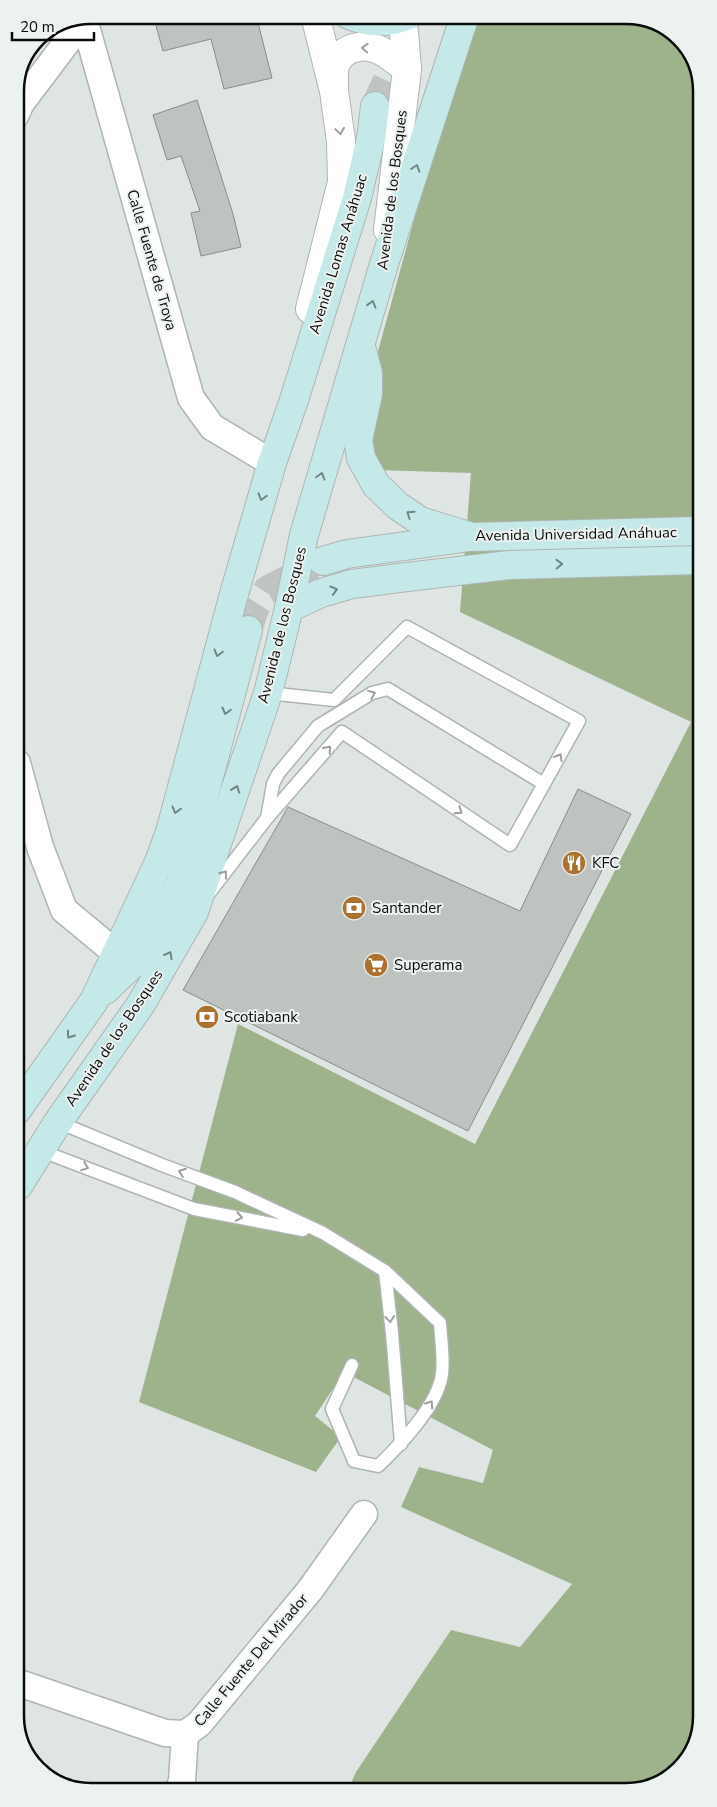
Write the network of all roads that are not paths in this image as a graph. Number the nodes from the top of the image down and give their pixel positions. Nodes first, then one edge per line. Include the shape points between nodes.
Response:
1 (80, 24) edge
2 (87, 24) edge
3 (317, 24) edge
4 (404, 24) edge
5 (462, 24) edge
6 (407, 70) junction
7 (334, 91) junction
8 (24, 99) edge
9 (376, 106) tunnel mouth
10 (384, 264) junction
11 (361, 343) junction
12 (294, 400) junction
13 (272, 463) junction
14 (693, 531) edge
15 (472, 537) junction
16 (693, 560) edge
17 (323, 561) tunnel mouth
18 (289, 608) junction
19 (248, 630) tunnel mouth
20 (268, 693) junction
21 (334, 700) junction
22 (336, 715) junction
23 (342, 732) junction
24 (544, 784) junction
25 (24, 789) edge
26 (267, 818) junction
27 (194, 912) junction
28 (116, 953) junction
29 (94, 1001) junction
30 (24, 1101) edge
31 (58, 1122) junction
32 (39, 1150) junction
33 (24, 1176) edge
34 (323, 1233) junction
35 (385, 1271) junction
36 (352, 1365) dead end
37 (402, 1444) junction
38 (364, 1514) dead end
39 (24, 1686) edge
40 (185, 1734) junction
41 (181, 1783) edge

1 - 8 street
2 - 13 street, Calle Fuente de Troya via 191,398 212,427
3 - 7 street
4 - 6 street, Avenida de los Bosques
10 -> 5 main road
6 -> 7 street via 377,49 364,46 351,49 335,65
6 - 10 street, Avenida de los Bosques
7 -> 12 street via 341,141 342,182 296,362
9 - 12 main road, Avenida Lomas Anáhuac via 357,198
11 -> 10 main road, Avenida de los Bosques
15 -> 11 main road, Avenida Universidad Anáhuac via 420,521 376,485 361,458 358,440 368,394 368,373
18 -> 11 main road, Avenida de los Bosques via 304,535
12 - 13 main road
13 -> 28 main road via 170,832
14 - 15 main road, Avenida Universidad Anáhuac
15 - 17 main road via 346,554
18 -> 16 main road, Avenida Universidad Anáhuac via 352,584 510,565
18 - 20 main road, Avenida de los Bosques
19 -> 29 main road via 181,882 145,952
20 - 21 lane
27 -> 20 main road, Avenida de los Bosques
21 - 22 lane
24 -> 21 lane via 579,721 407,627
22 - 23 lane
22 -> 24 lane via 372,693 388,689
22 - 26 lane via 318,726 278,774
23 -> 24 lane via 510,845
26 -> 23 lane
25 - 28 street via 40,847 64,910
27 -> 26 lane
31 -> 27 main road, Avenida de los Bosques via 141,1004
28 - 29 main road
29 -> 30 main road
31 - 32 main road, Avenida de los Bosques
34 -> 31 lane via 235,1192
32 - 33 main road, Avenida de los Bosques
32 -> 34 lane via 194,1208
34 - 35 lane
35 -> 37 lane
37 -> 35 lane via 437,1393 442,1374 440,1323
36 - 37 lane via 332,1409 354,1461 378,1466
38 - 40 street, Calle Fuente Del Mirador via 310,1590 199,1724
39 - 40 street, Calle Fuente Del Mirador via 165,1733
40 - 41 street

